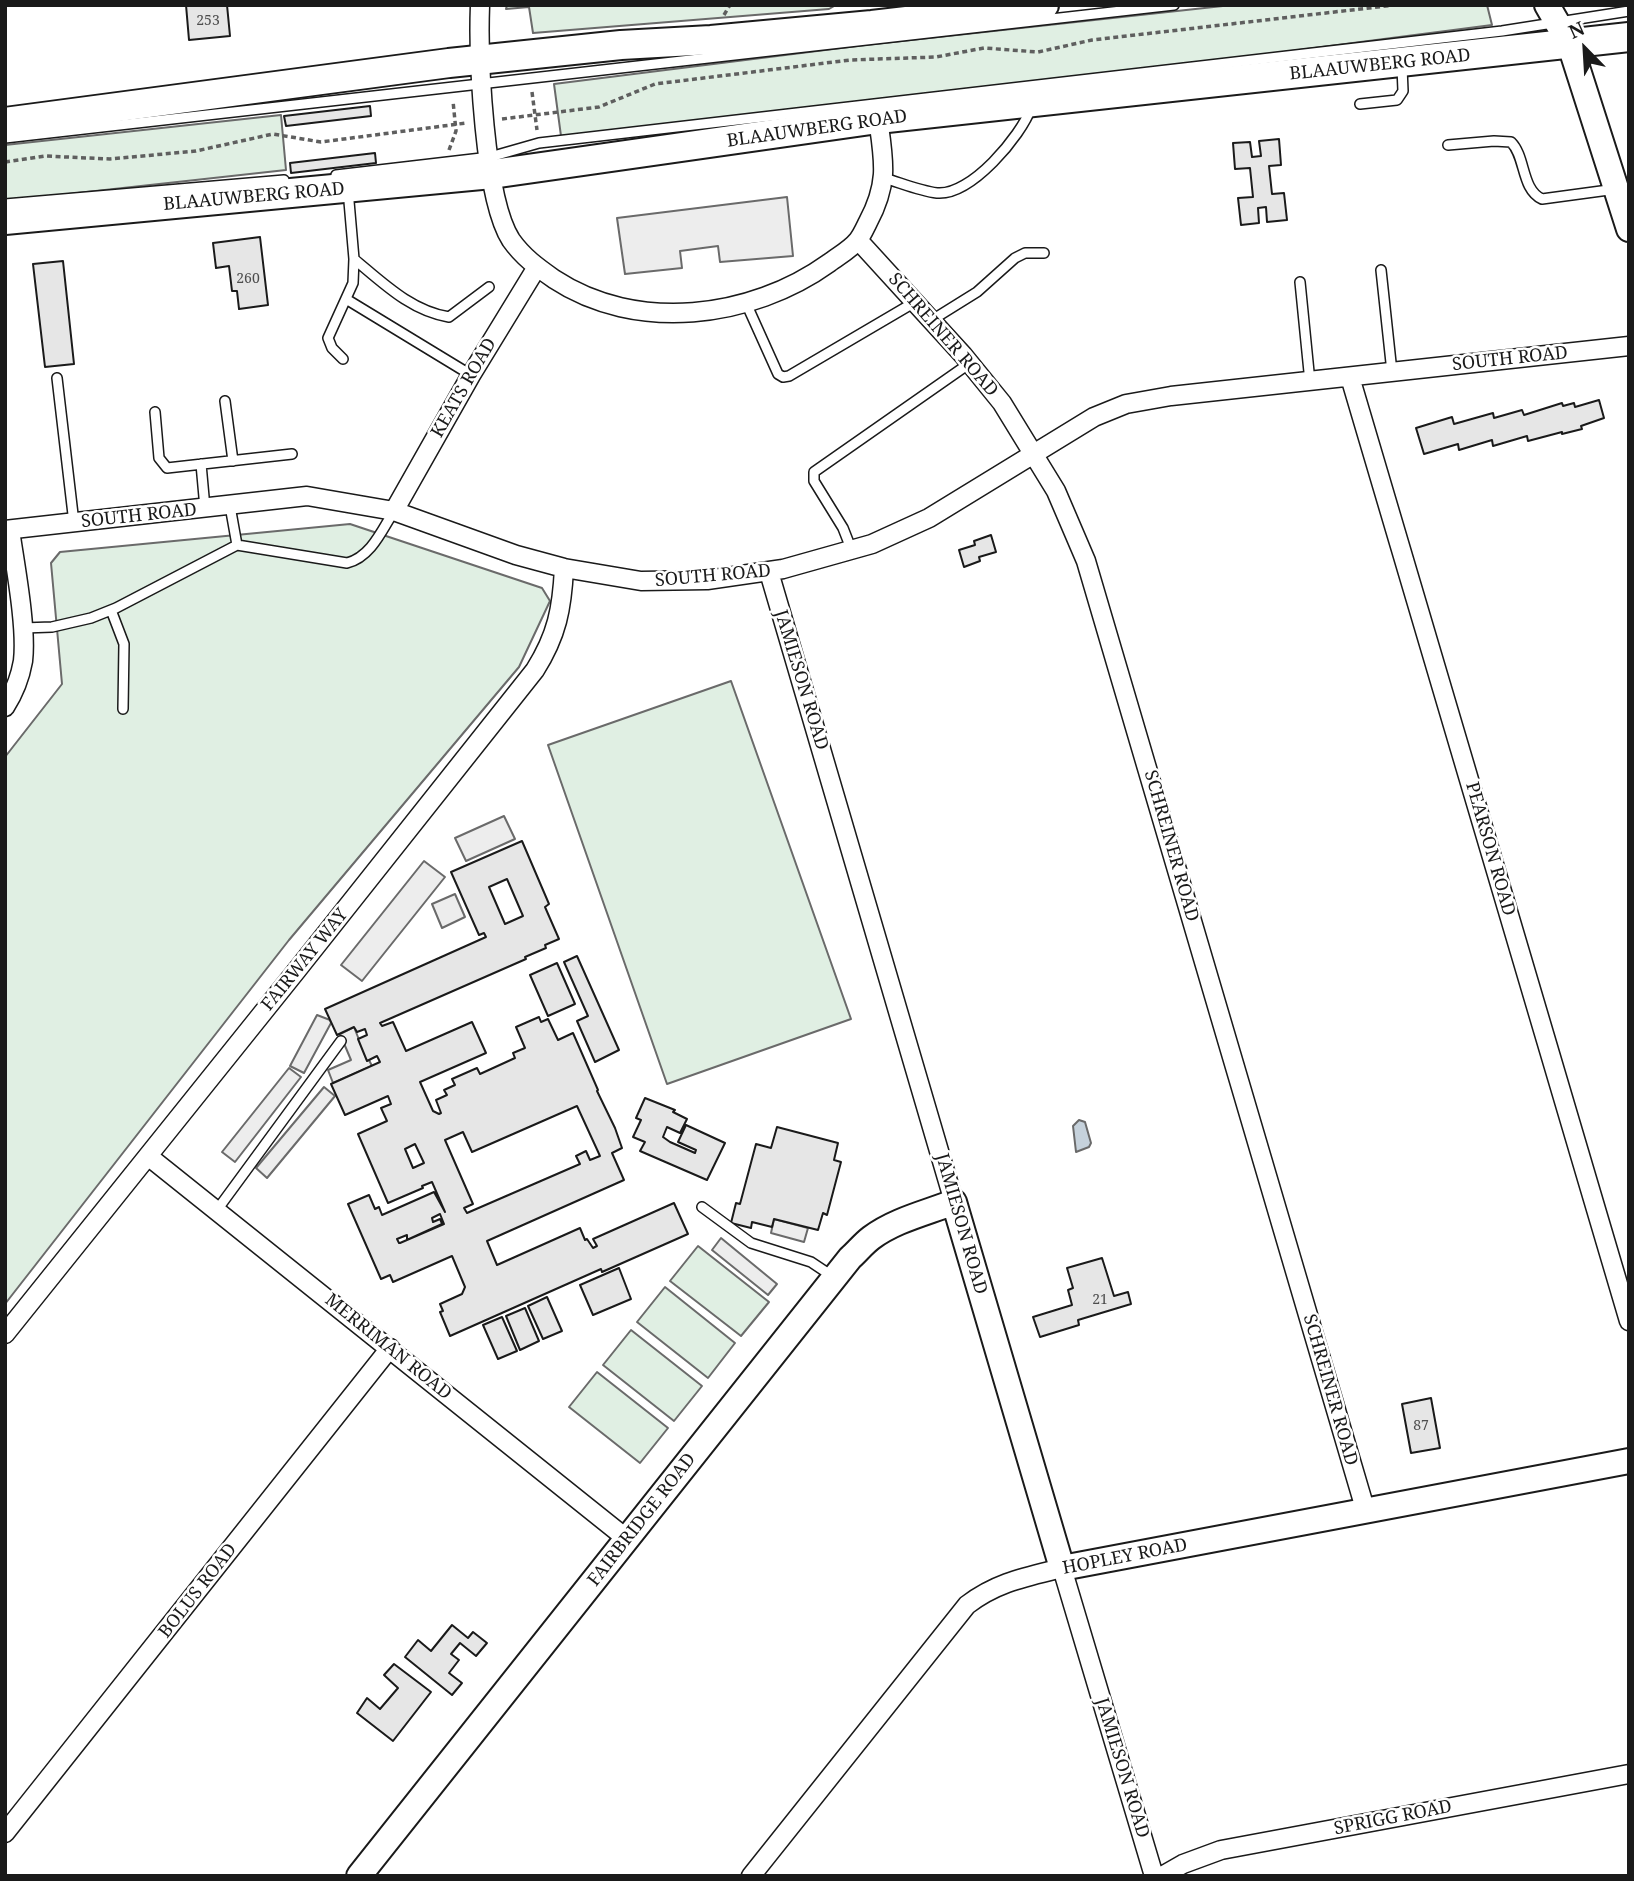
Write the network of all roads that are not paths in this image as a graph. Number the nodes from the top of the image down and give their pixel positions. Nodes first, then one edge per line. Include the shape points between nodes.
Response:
1 (480, 5) edge
2 (1044, 5) edge
3 (1174, 5) edge
4 (971, 9) edge
5 (1629, 11) edge
6 (870, 15) edge
7 (1558, 24) edge
8 (1629, 37) edge
9 (1402, 62) junction
10 (481, 71) junction
11 (1033, 103) junction
12 (1360, 104) dead end
13 (878, 119) junction
14 (5, 122) edge
15 (5, 138) edge
16 (1448, 145) dead end
17 (491, 165) junction
18 (884, 178) junction
19 (297, 179) dead end
20 (336, 183) junction
21 (1616, 189) junction
22 (5, 204) edge
23 (5, 220) edge
24 (1629, 229) edge
25 (858, 240) junction
26 (1044, 253) dead end
27 (354, 260) junction
28 (537, 267) junction
29 (1381, 270) dead end
30 (1300, 282) dead end
31 (489, 288) dead end
32 (346, 299) junction
33 (916, 302) junction
34 (746, 303) junction
35 (932, 320) junction
36 (1629, 346) edge
37 (343, 359) dead end
38 (970, 363) junction
39 (1392, 372) junction
40 (471, 375) junction
41 (1350, 377) junction
42 (57, 378) dead end
43 (1310, 382) junction
44 (225, 401) dead end
45 (155, 412) dead end
46 (1033, 453) junction
47 (292, 454) dead end
48 (233, 461) junction
49 (201, 464) junction
50 (230, 506) junction
51 (205, 509) junction
52 (394, 511) junction
53 (74, 523) junction
54 (8, 530) edge
55 (237, 545) junction
56 (852, 551) junction
57 (564, 568) junction
58 (769, 572) junction
59 (111, 610) junction
60 (16, 618) edge
61 (5, 707) edge
62 (123, 709) dead end
63 (341, 1041) dead end
64 (148, 1156) junction
65 (954, 1202) junction
66 (702, 1207) dead end
67 (217, 1210) junction
68 (834, 1278) junction
69 (1629, 1321) edge
70 (5, 1334) edge
71 (390, 1348) junction
72 (1629, 1461) edge
73 (1366, 1512) junction
74 (627, 1539) junction
75 (1062, 1568) junction
76 (1629, 1774) edge
77 (5, 1833) edge
78 (359, 1876) edge
79 (751, 1876) edge
80 (1154, 1876) edge
81 (1162, 1876) edge

1 - 10 street
2 - 4 main road
3 - 10 lane
4 - 6 main road
5 - 7 lane
6 - 10 main road via 711,40 621,45
7 - 8 main road, BLAAUWBERG ROAD
7 - 9 main road, BLAAUWBERG ROAD
7 - 17 lane via 539,143
7 - 21 street
9 - 11 main road, BLAAUWBERG ROAD
9 - 12 lane via 1402,91 1396,100
10 - 14 main road
10 - 15 lane via 320,104
10 - 17 street
11 - 13 main road, BLAAUWBERG ROAD
11 - 18 lane via 1024,126 990,166 962,186 938,193
13 - 17 main road, BLAAUWBERG ROAD
13 - 18 street
16 - 21 lane via 1511,142 1530,188 1542,199
17 - 20 main road, BLAAUWBERG ROAD
17 - 28 street via 501,221 525,258
18 - 25 street via 874,211
19 - 22 lane
20 - 23 main road, BLAAUWBERG ROAD
20 - 27 lane
21 - 24 street
25 - 33 street, SCHREINER ROAD
25 - 34 street via 813,275
26 - 35 lane via 1015,258 968,298
27 - 31 lane via 402,298 433,314 449,317
27 - 32 lane via 353,283
28 - 34 street via 572,290 605,303 652,312 711,311
28 - 40 street, KEATS ROAD
29 - 39 lane
30 - 43 lane
32 - 37 lane via 328,338
32 - 40 lane
33 - 34 lane via 783,377
33 - 35 street, SCHREINER ROAD
35 - 38 street, SCHREINER ROAD
36 - 39 street, SOUTH ROAD
38 - 46 street, SCHREINER ROAD
38 - 56 lane via 814,472 814,481
39 - 41 street, SOUTH ROAD
40 - 52 street, KEATS ROAD
41 - 43 street, SOUTH ROAD
41 - 69 street, PEARSON ROAD
42 - 53 lane
43 - 46 street, SOUTH ROAD via 1126,404
44 - 48 lane
45 - 49 lane via 163,466
46 - 56 street, SOUTH ROAD via 929,518
46 - 73 street, SCHREINER ROAD via 1056,491 1086,561
47 - 48 lane
48 - 49 lane
49 - 51 lane
50 - 51 street, SOUTH ROAD
50 - 52 street, SOUTH ROAD via 307,496
50 - 55 lane
51 - 53 street, SOUTH ROAD
52 - 55 lane via 369,550 347,563
52 - 57 street, SOUTH ROAD
53 - 54 street, SOUTH ROAD
54 - 60 street
55 - 59 lane
56 - 58 street, SOUTH ROAD
57 - 58 street, SOUTH ROAD via 641,581 707,580
57 - 64 street, FAIRWAY WAY via 559,621 535,670
58 - 65 street, JAMIESON ROAD
59 - 60 lane via 52,627
59 - 62 lane via 124,644
60 - 61 street via 23,661
63 - 67 lane
64 - 67 street, MERRIMAN ROAD
64 - 70 street, FAIRWAY WAY
65 - 68 street, FAIRBRIDGE ROAD via 871,1238
65 - 75 street, JAMIESON ROAD
66 - 68 lane via 751,1243 811,1262
67 - 71 street, MERRIMAN ROAD
68 - 74 street, FAIRBRIDGE ROAD
71 - 74 street, MERRIMAN ROAD
71 - 77 street, BOLUS ROAD
72 - 73 street, HOPLEY ROAD
73 - 75 street, HOPLEY ROAD
74 - 78 street, FAIRBRIDGE ROAD
75 - 79 street, HOPLEY ROAD via 1010,1580 967,1605
75 - 80 street, JAMIESON ROAD
76 - 81 street, SPRIGG ROAD via 1221,1850

